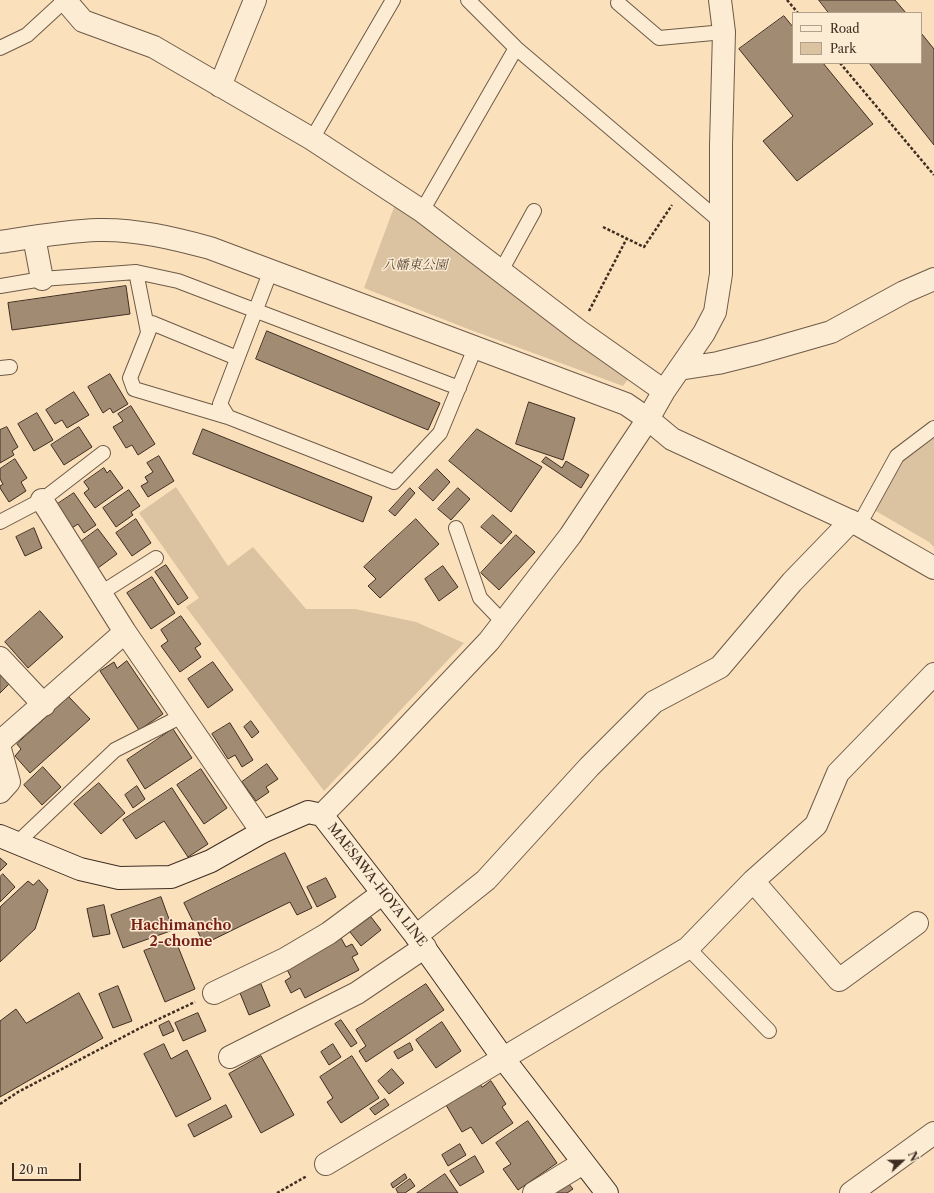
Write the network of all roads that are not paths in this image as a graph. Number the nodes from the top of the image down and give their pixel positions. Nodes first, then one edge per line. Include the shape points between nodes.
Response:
1 (65, 0) edge
2 (255, 0) edge
3 (393, 0) edge
4 (468, 0) edge
5 (720, 0) edge
6 (618, 3) dead end
7 (724, 32) junction
8 (0, 48) edge
9 (516, 48) junction
10 (220, 86) junction
11 (312, 139) junction
12 (422, 211) junction
13 (534, 211) dead end
14 (721, 222) junction
15 (34, 237) junction
16 (0, 242) edge
17 (270, 270) junction
18 (501, 271) junction
19 (136, 272) junction
20 (934, 279) edge
21 (42, 280) junction
22 (0, 286) edge
23 (256, 311) junction
24 (148, 332) junction
25 (475, 348) junction
26 (237, 358) junction
27 (679, 369) junction
28 (459, 388) junction
29 (664, 392) junction
30 (228, 417) junction
31 (648, 419) junction
32 (934, 428) edge
33 (103, 453) dead end
34 (42, 500) junction
35 (0, 522) edge
36 (855, 523) junction
37 (456, 528) dead end
38 (156, 558) dead end
39 (934, 568) edge
40 (101, 593) junction
41 (504, 622) junction
42 (125, 632) junction
43 (0, 658) edge
44 (934, 674) edge
45 (44, 705) junction
46 (182, 716) junction
47 (0, 742) edge
48 (0, 749) edge
49 (0, 792) edge
50 (322, 815) junction
51 (262, 832) junction
52 (8, 840) edge
53 (753, 881) junction
54 (383, 892) junction
55 (917, 923) dead end
56 (421, 941) junction
57 (688, 948) junction
58 (214, 993) road end
59 (769, 1031) dead end
60 (230, 1057) dead end
61 (503, 1058) junction
62 (934, 1133) edge
63 (583, 1163) junction
64 (326, 1164) road end
65 (534, 1193) edge
66 (607, 1193) edge
67 (851, 1193) edge

1 - 8 lane via 27,35
1 - 10 street via 83,21 154,48
2 - 10 street
3 - 11 lane
4 - 9 lane
5 - 7 street
6 - 7 lane via 659,38
7 - 14 street
9 - 12 lane
9 - 14 lane
10 - 11 street
11 - 12 street
12 - 18 street
13 - 18 lane
14 - 27 street via 721,274 715,312
15 - 16 street
15 - 17 street via 98,230 142,232 210,248
15 - 21 street
17 - 23 lane
17 - 25 street
18 - 29 street
19 - 21 lane
19 - 23 lane via 178,281
19 - 24 lane
20 - 27 street via 904,292 831,332 718,363
21 - 22 lane
23 - 26 lane
23 - 28 lane
24 - 26 lane via 152,323
24 - 30 lane via 130,378 134,389
25 - 28 lane
25 - 31 street via 626,404
26 - 30 lane via 220,404
27 - 29 street
28 - 30 lane via 440,433 394,482
29 - 31 street
31 - 36 street via 672,439
31 - 41 street via 570,536
32 - 36 lane via 897,456
33 - 34 lane
34 - 35 lane
34 - 40 street
36 - 39 street
36 - 56 street via 792,582 720,667 654,702 589,767 486,880
37 - 41 lane via 480,598
38 - 40 lane
40 - 42 street
41 - 50 street via 387,750
42 - 45 street
42 - 46 street
43 - 45 street
44 - 53 street via 838,773 816,825
45 - 47 street
46 - 51 street
46 - 52 lane via 115,750
48 - 49 street via 9,782
50 - 51 street, MAESAWA-HOYA LINE via 308,812
50 - 54 street, MAESAWA-HOYA LINE
51 - 52 street, MAESAWA-HOYA LINE via 211,861 171,877 119,878 80,869
53 - 55 street via 839,980
53 - 57 street
54 - 56 street, MAESAWA-HOYA LINE
54 - 58 street via 329,933 285,959
56 - 60 street via 356,993
56 - 61 street, MAESAWA-HOYA LINE
57 - 59 lane
57 - 61 street
61 - 63 street, MAESAWA-HOYA LINE
61 - 64 street
62 - 67 street
63 - 65 street
63 - 66 street, MAESAWA-HOYA LINE

